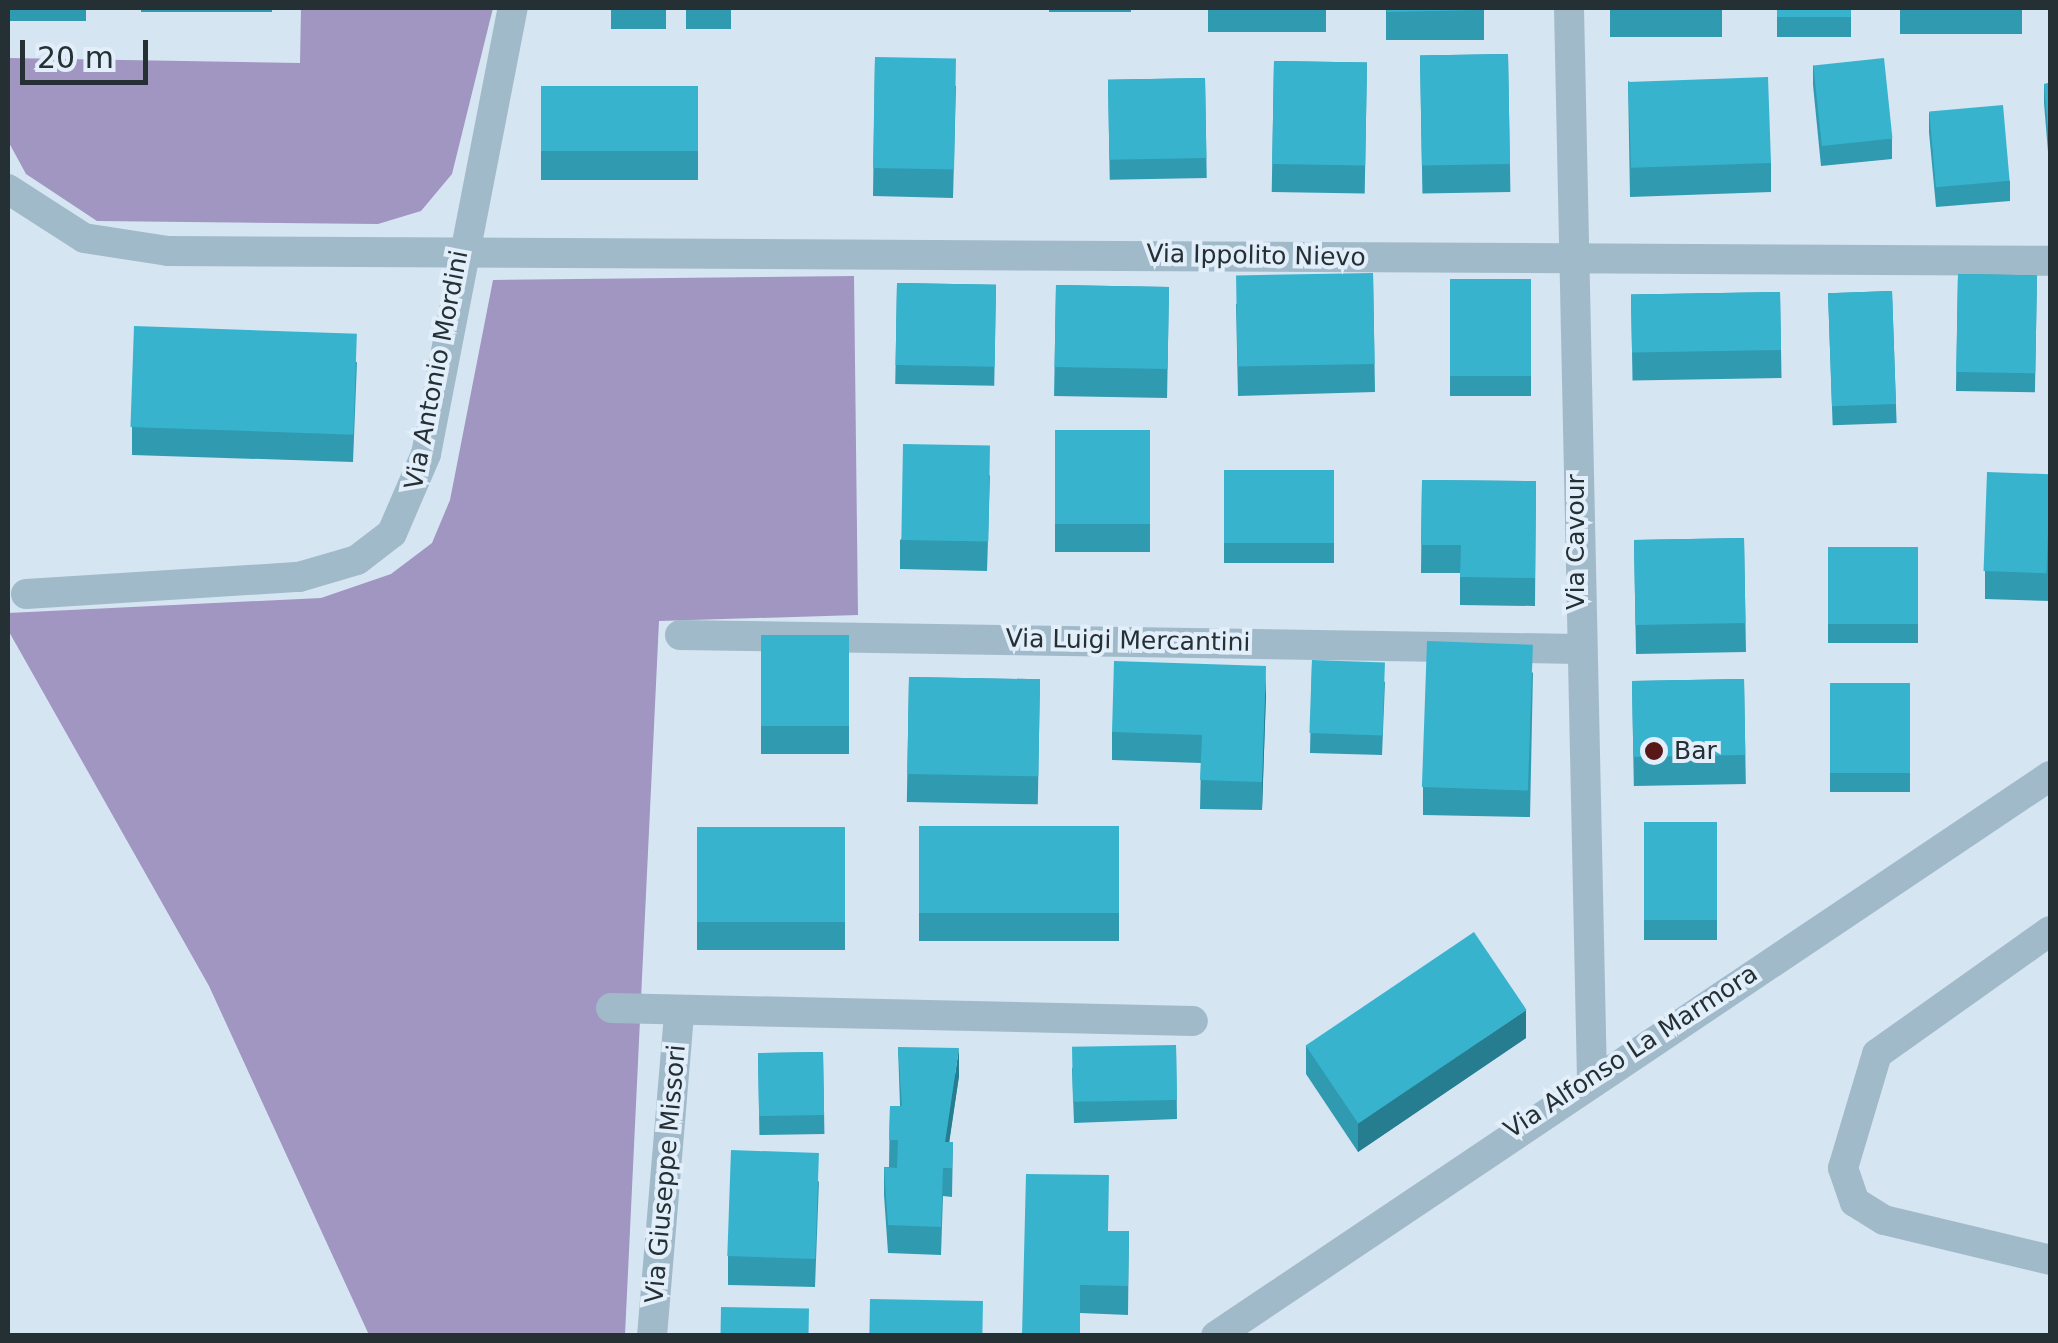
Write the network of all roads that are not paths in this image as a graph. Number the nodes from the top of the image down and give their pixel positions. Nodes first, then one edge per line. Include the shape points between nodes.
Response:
1 (513, 8) edge
2 (1568, 8) edge
3 (8, 188) edge
4 (462, 246) junction
5 (1574, 260) junction
6 (2050, 261) edge
7 (26, 594) dead end
8 (680, 634) dead end
9 (1577, 649) junction
10 (2050, 776) edge
11 (2050, 931) edge
12 (611, 1008) dead end
13 (679, 1012) junction
14 (1193, 1021) dead end
15 (1592, 1076) junction
16 (2050, 1260) edge
17 (652, 1336) edge
18 (1216, 1336) edge

1 - 4 street, Via Antonio Mordini
2 - 5 street, Via Cavour
3 - 4 street, Via Ippolito Nievo via 57,228 144,250
4 - 5 street, Via Ippolito Nievo
4 - 7 street, Via Antonio Mordini via 418,481 377,547 340,567 281,580
5 - 6 street, Via Ippolito Nievo
5 - 9 street, Via Cavour
8 - 9 street, Via Luigi Mercantini
9 - 15 street, Via Cavour
10 - 15 street, Via Alfonso La Marmora
11 - 16 street via 1877,1054 1843,1168 1855,1202 1884,1220
12 - 13 street
13 - 14 street
13 - 17 street, Via Giuseppe Missori
15 - 18 street, Via Alfonso La Marmora

